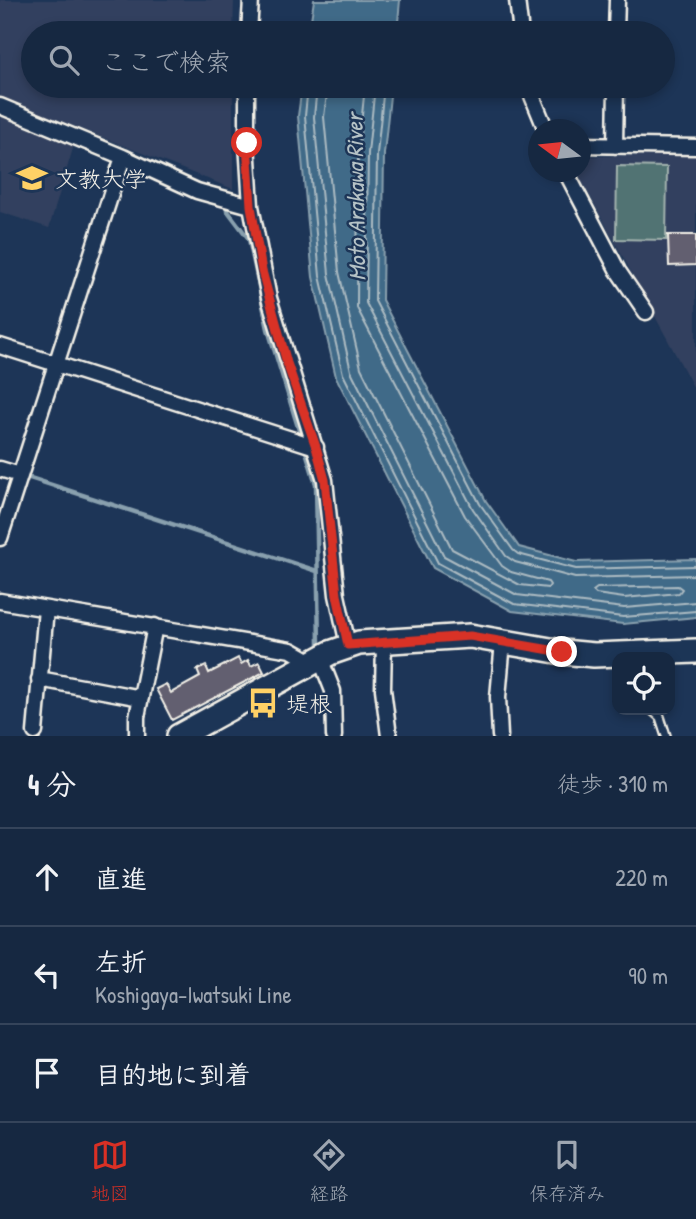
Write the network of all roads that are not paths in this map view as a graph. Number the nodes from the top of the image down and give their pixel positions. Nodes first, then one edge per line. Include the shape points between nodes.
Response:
1 (251, 0) edge
2 (517, 0) edge
3 (617, 0) edge
4 (250, 21) edge
5 (520, 21) edge
6 (616, 21) edge
7 (247, 98) edge
8 (533, 98) edge
9 (616, 98) edge
10 (0, 106) edge
11 (542, 119) edge
12 (591, 145) edge
13 (615, 146) junction
14 (696, 147) edge
15 (123, 157) junction
16 (571, 182) edge
17 (251, 206) junction
18 (646, 312) dead end
19 (0, 346) edge
20 (55, 363) junction
21 (316, 447) junction
22 (0, 469) edge
23 (20, 475) junction
24 (0, 538) edge
25 (0, 601) edge
26 (46, 608) junction
27 (155, 626) junction
28 (384, 642) junction
29 (503, 642) junction
30 (348, 645) junction
31 (696, 651) edge
32 (675, 653) edge
33 (612, 655) edge
34 (316, 660) junction
35 (39, 679) junction
36 (141, 698) junction
37 (658, 715) edge
38 (35, 732) dead end
39 (137, 736) edge
40 (179, 736) edge
41 (334, 736) edge
42 (389, 736) edge
43 (500, 736) edge
44 (666, 736) edge

1 - 4 street
2 - 5 street
3 - 6 street
7 - 17 street
8 - 11 street
9 - 13 street
10 - 15 street
12 - 13 street
13 - 14 street
15 - 17 street via 197,191
15 - 20 street
16 - 18 street via 618,271
17 - 21 street via 269,298
19 - 20 street
20 - 21 street
20 - 23 street
21 - 30 street via 325,480 337,595
22 - 23 street
23 - 24 street
25 - 26 street
26 - 27 street
26 - 35 street
27 - 34 street via 291,650
27 - 36 street
28 - 29 main road via 470,636
28 - 30 main road
28 - 42 street
29 - 33 main road
29 - 43 street
30 - 34 main road
31 - 32 main road
34 - 40 main road
34 - 41 street via 333,691
35 - 36 street
35 - 38 street
36 - 39 street
37 - 44 lane

